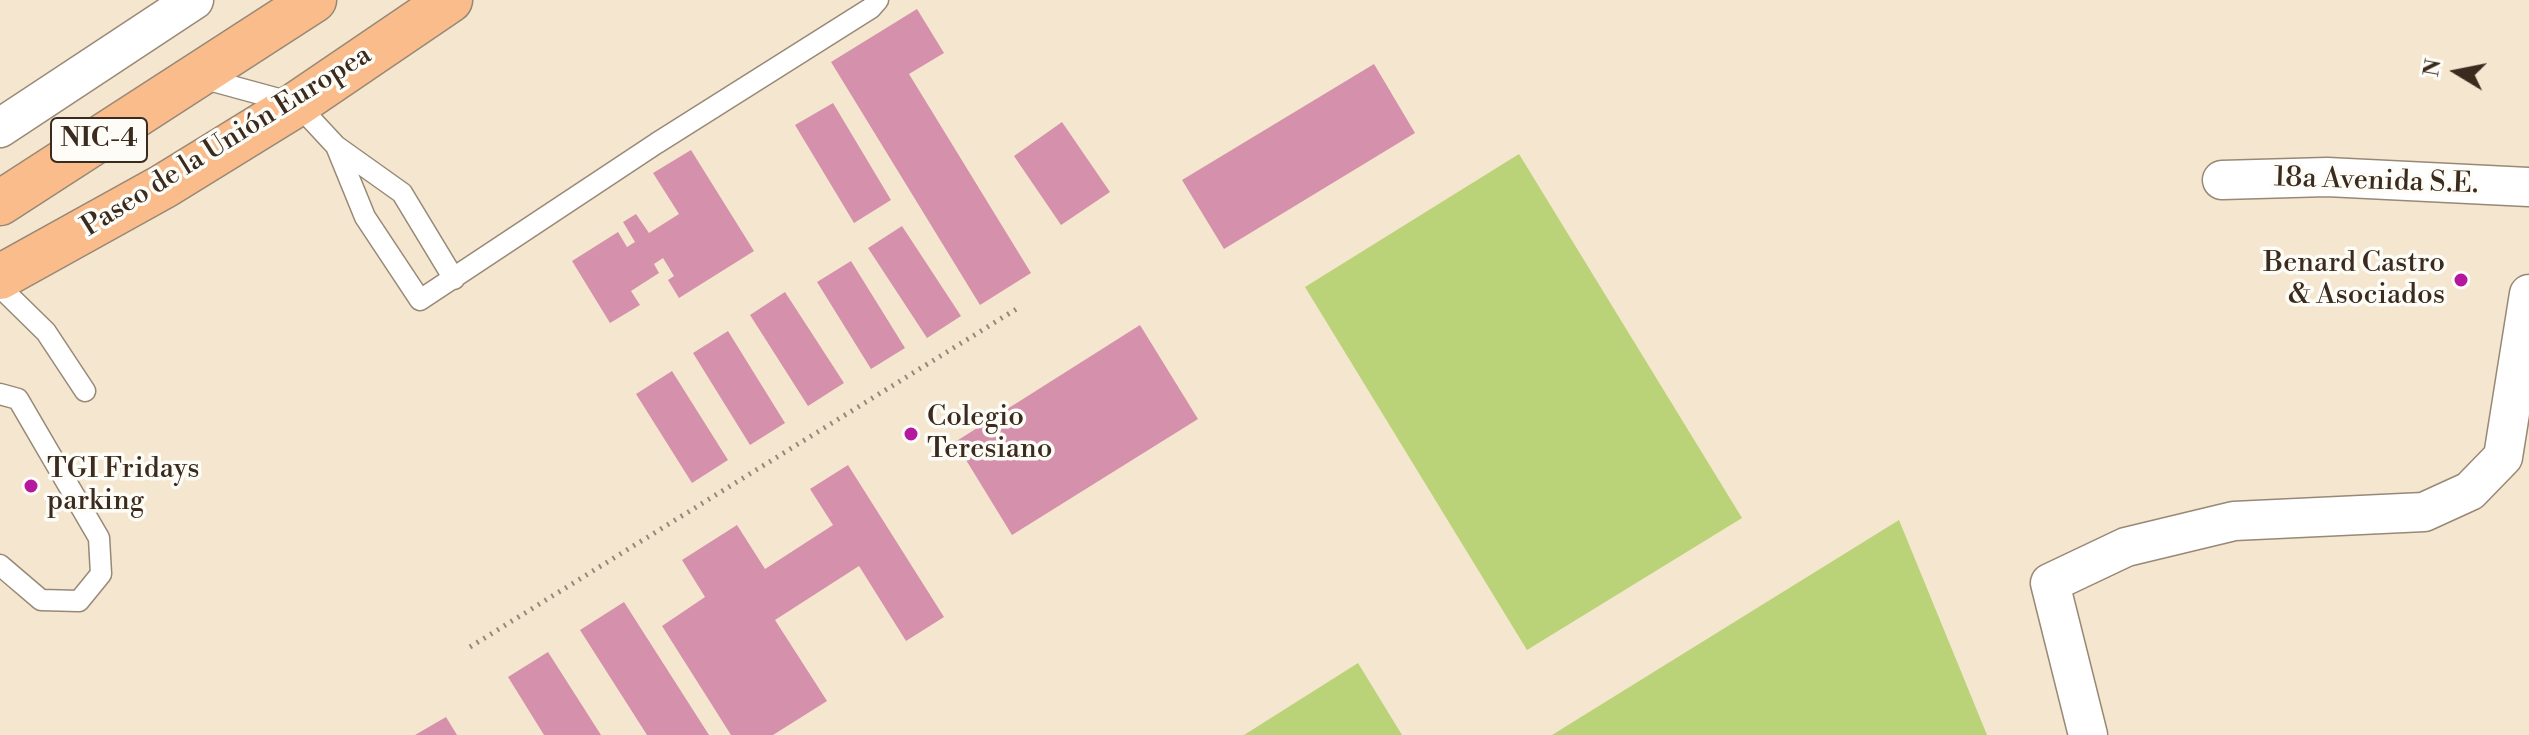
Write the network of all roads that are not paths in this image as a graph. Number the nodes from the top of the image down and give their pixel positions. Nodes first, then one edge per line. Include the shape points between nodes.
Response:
1 (194, 0) edge
2 (314, 0) edge
3 (450, 0) edge
4 (878, 0) edge
5 (198, 77) junction
6 (297, 104) junction
7 (0, 128) edge
8 (336, 146) junction
9 (2222, 180) dead end
10 (2529, 187) edge
11 (0, 203) edge
12 (0, 277) edge
13 (454, 279) junction
14 (0, 287) edge
15 (2529, 294) edge
16 (85, 391) dead end
17 (0, 394) edge
18 (0, 565) edge
19 (2088, 735) edge

1 - 7 street
2 - 5 highway, NIC-4
3 - 6 highway, Paseo de la Unión Europea / NIC-4
4 - 13 lane
5 - 6 lane
5 - 11 highway, NIC-4
6 - 8 lane
6 - 12 highway, Paseo de la Unión Europea / NIC-4
8 - 13 lane via 402,193
8 - 13 lane via 365,217 420,300
9 - 10 street, 18a Avenida S.E. via 2327,177
14 - 16 lane via 46,332
15 - 19 street via 2503,457 2470,491 2424,512 2234,521 2126,547 2050,583
17 - 18 lane via 18,399 99,538 101,574 79,601 41,600

